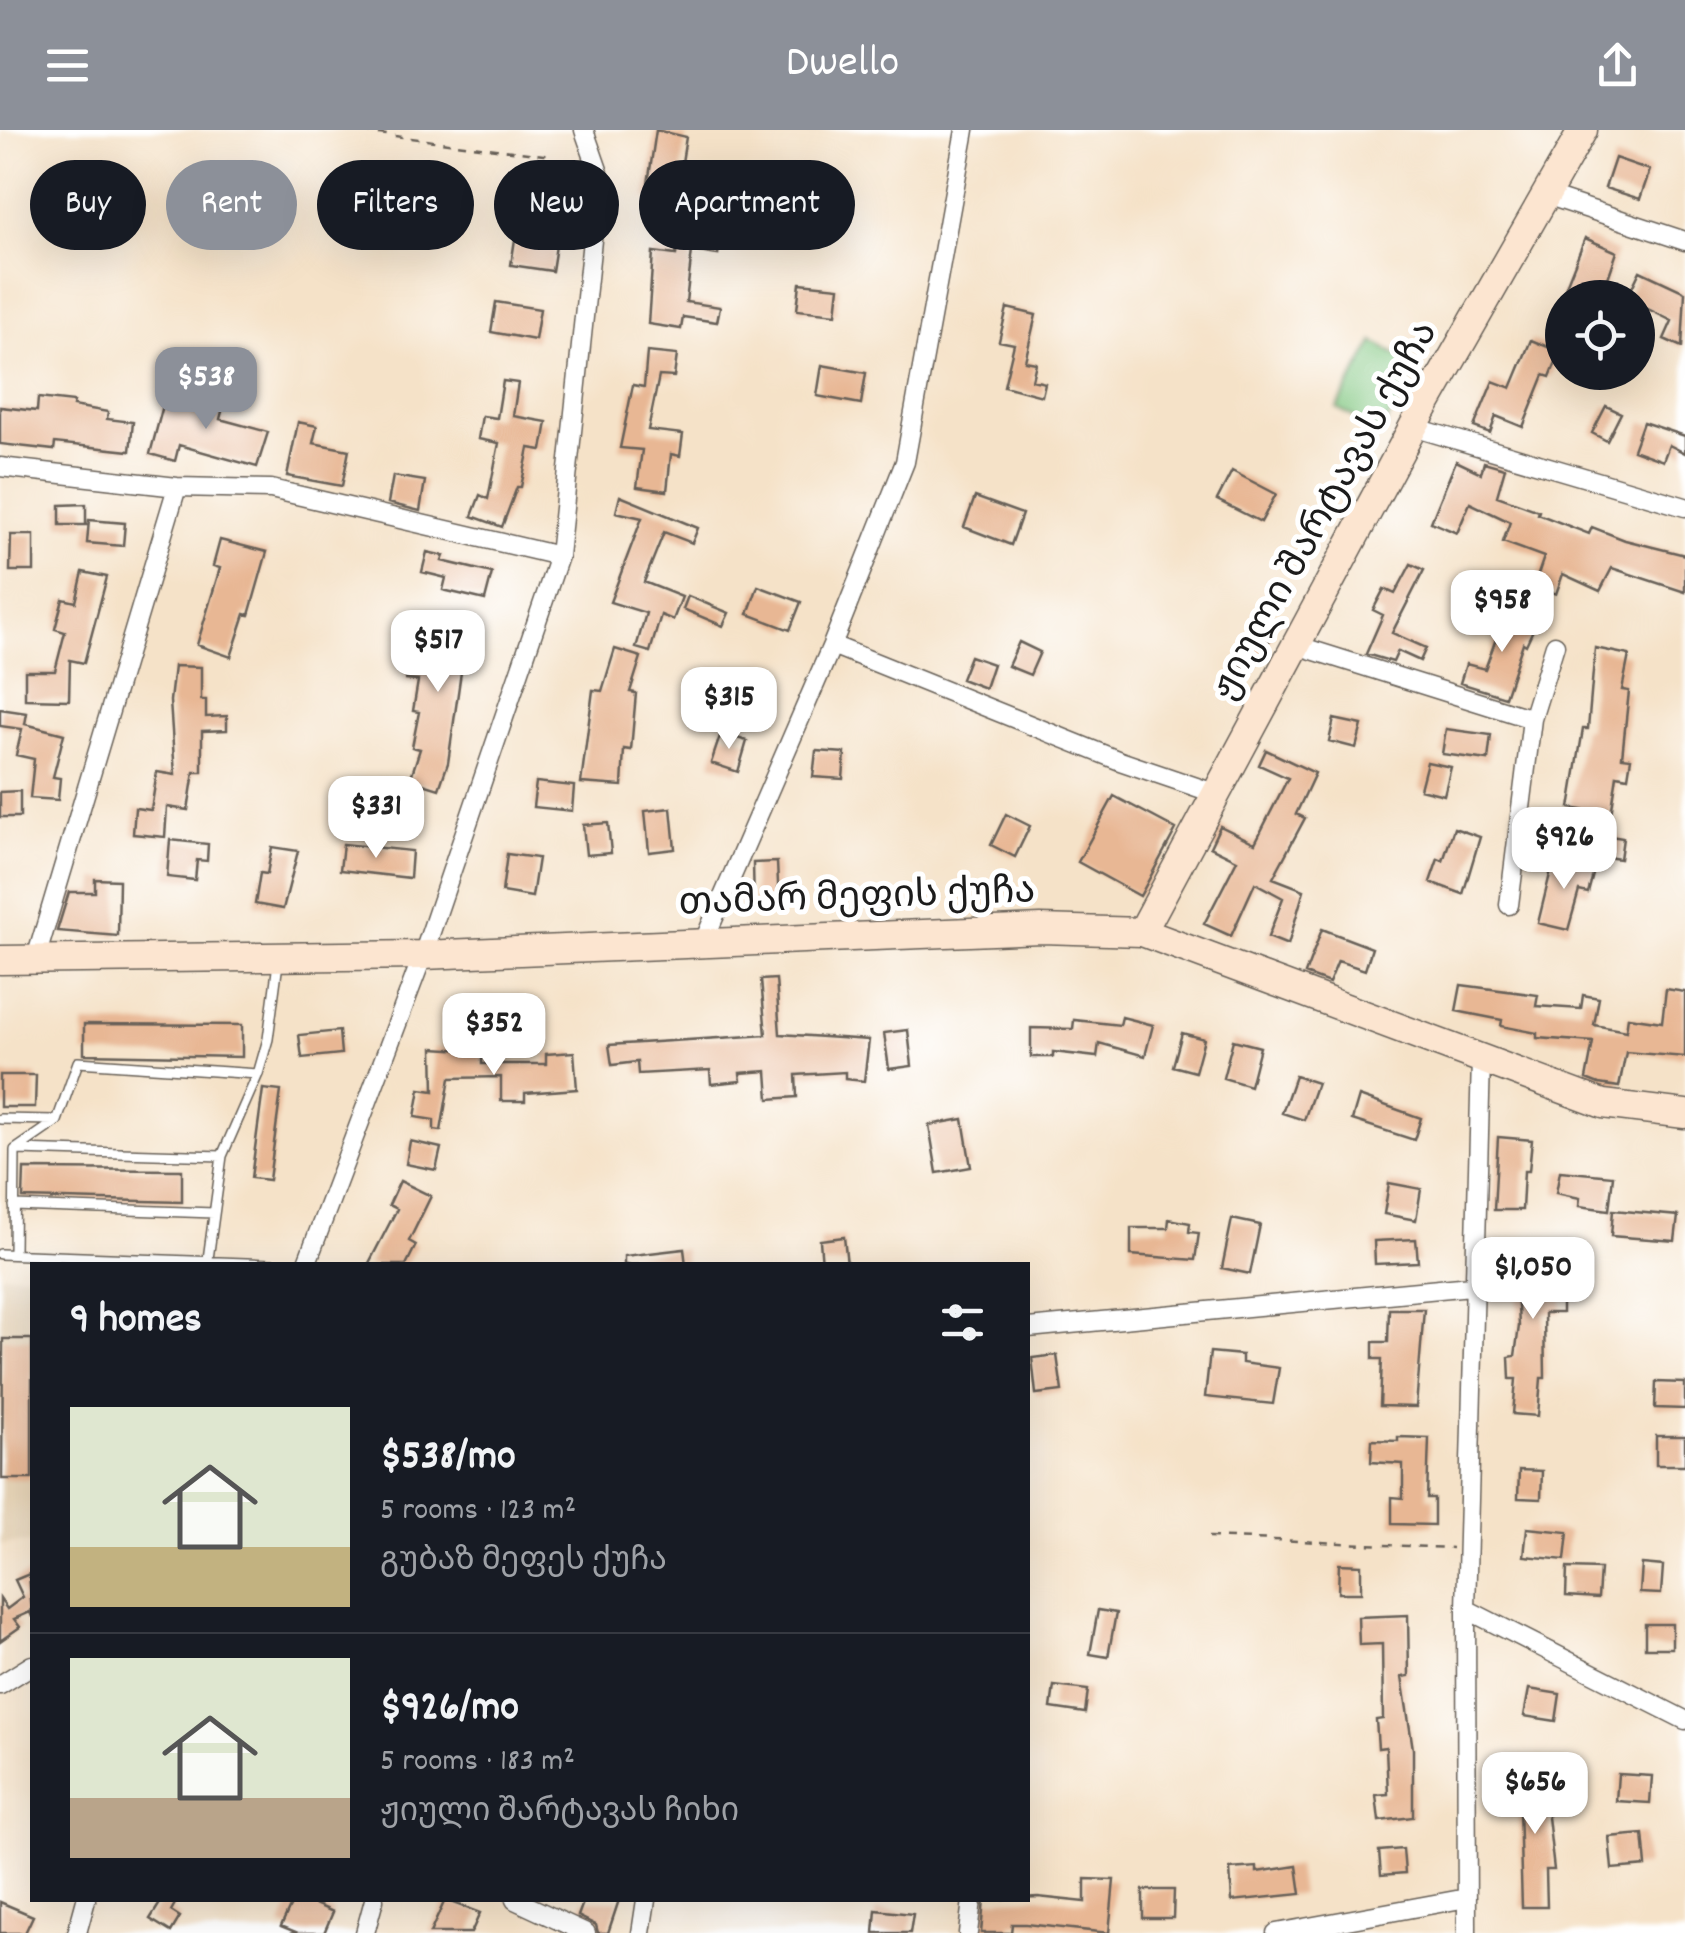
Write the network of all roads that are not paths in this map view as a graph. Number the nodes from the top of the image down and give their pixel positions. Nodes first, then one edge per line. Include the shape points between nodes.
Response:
1 (584, 130) edge
2 (965, 130) edge
3 (1583, 130) edge
4 (1546, 195) junction
5 (1685, 241) edge
6 (1413, 427) junction
7 (0, 467) edge
8 (177, 487) junction
9 (1685, 507) edge
10 (560, 556) junction
11 (832, 644) junction
12 (1296, 645) junction
13 (1556, 645) dead end
14 (1532, 718) junction
15 (1217, 794) junction
16 (1509, 905) dead end
17 (1142, 932) junction
18 (703, 943) junction
19 (424, 955) junction
20 (36, 958) junction
21 (278, 958) junction
22 (0, 960) edge
23 (1482, 1060) junction
24 (258, 1074) junction
25 (1685, 1114) edge
26 (0, 1119) edge
27 (57, 1120) junction
28 (16, 1150) junction
29 (222, 1156) junction
30 (14, 1206) junction
31 (214, 1213) junction
32 (0, 1254) edge
33 (14, 1254) junction
34 (208, 1259) junction
35 (256, 1262) edge
36 (304, 1262) edge
37 (1472, 1286) junction
38 (1030, 1328) edge
39 (1466, 1609) junction
40 (30, 1667) edge
41 (0, 1685) edge
42 (1685, 1720) edge
43 (1467, 1898) junction
44 (85, 1902) edge
45 (373, 1902) edge
46 (519, 1902) edge
47 (646, 1902) edge
48 (972, 1902) edge
49 (77, 1933) edge
50 (364, 1933) edge
51 (586, 1933) edge
52 (641, 1933) edge
53 (968, 1933) edge
54 (1276, 1933) edge
55 (1468, 1933) edge

1 - 10 street via 599,172
2 - 11 street via 905,462
3 - 4 street, ჟიული შარტავას ქუჩა
4 - 5 street
4 - 6 street, ჟიული შარტავას ქუჩა
6 - 9 street
6 - 12 street, ჟიული შარტავას ქუჩა
7 - 8 street
8 - 10 street via 271,489
8 - 20 street
10 - 19 street
11 - 15 street
11 - 18 street
12 - 14 street
12 - 15 street, ჟიული შარტავას ქუჩა
13 - 14 street
14 - 16 street
15 - 17 street, ჟიული შარტავას ქუჩა
17 - 18 street, თამარ მეფის ქუჩა via 1041,929
17 - 23 street, თამარ მეფის ქუჩა
18 - 19 street, თამარ მეფის ქუჩა
19 - 21 street, თამარ მეფის ქუჩა
19 - 36 street
20 - 21 street, თამარ მეფის ქუჩა
20 - 22 street, თამარ მეფის ქუჩა
21 - 24 lane
23 - 25 street, თამარ მეფის ქუჩა via 1603,1104
23 - 37 street
24 - 27 lane via 78,1062
24 - 29 lane
26 - 27 lane
27 - 28 lane
28 - 29 lane
28 - 30 lane
29 - 31 lane
30 - 31 lane
30 - 33 lane
31 - 34 lane
32 - 33 lane
33 - 34 lane
34 - 35 lane
37 - 38 street
37 - 39 street
39 - 42 street
39 - 43 street
40 - 41 street
43 - 54 street
43 - 55 street
44 - 49 street
45 - 50 street
46 - 51 street
47 - 52 street
48 - 53 street

